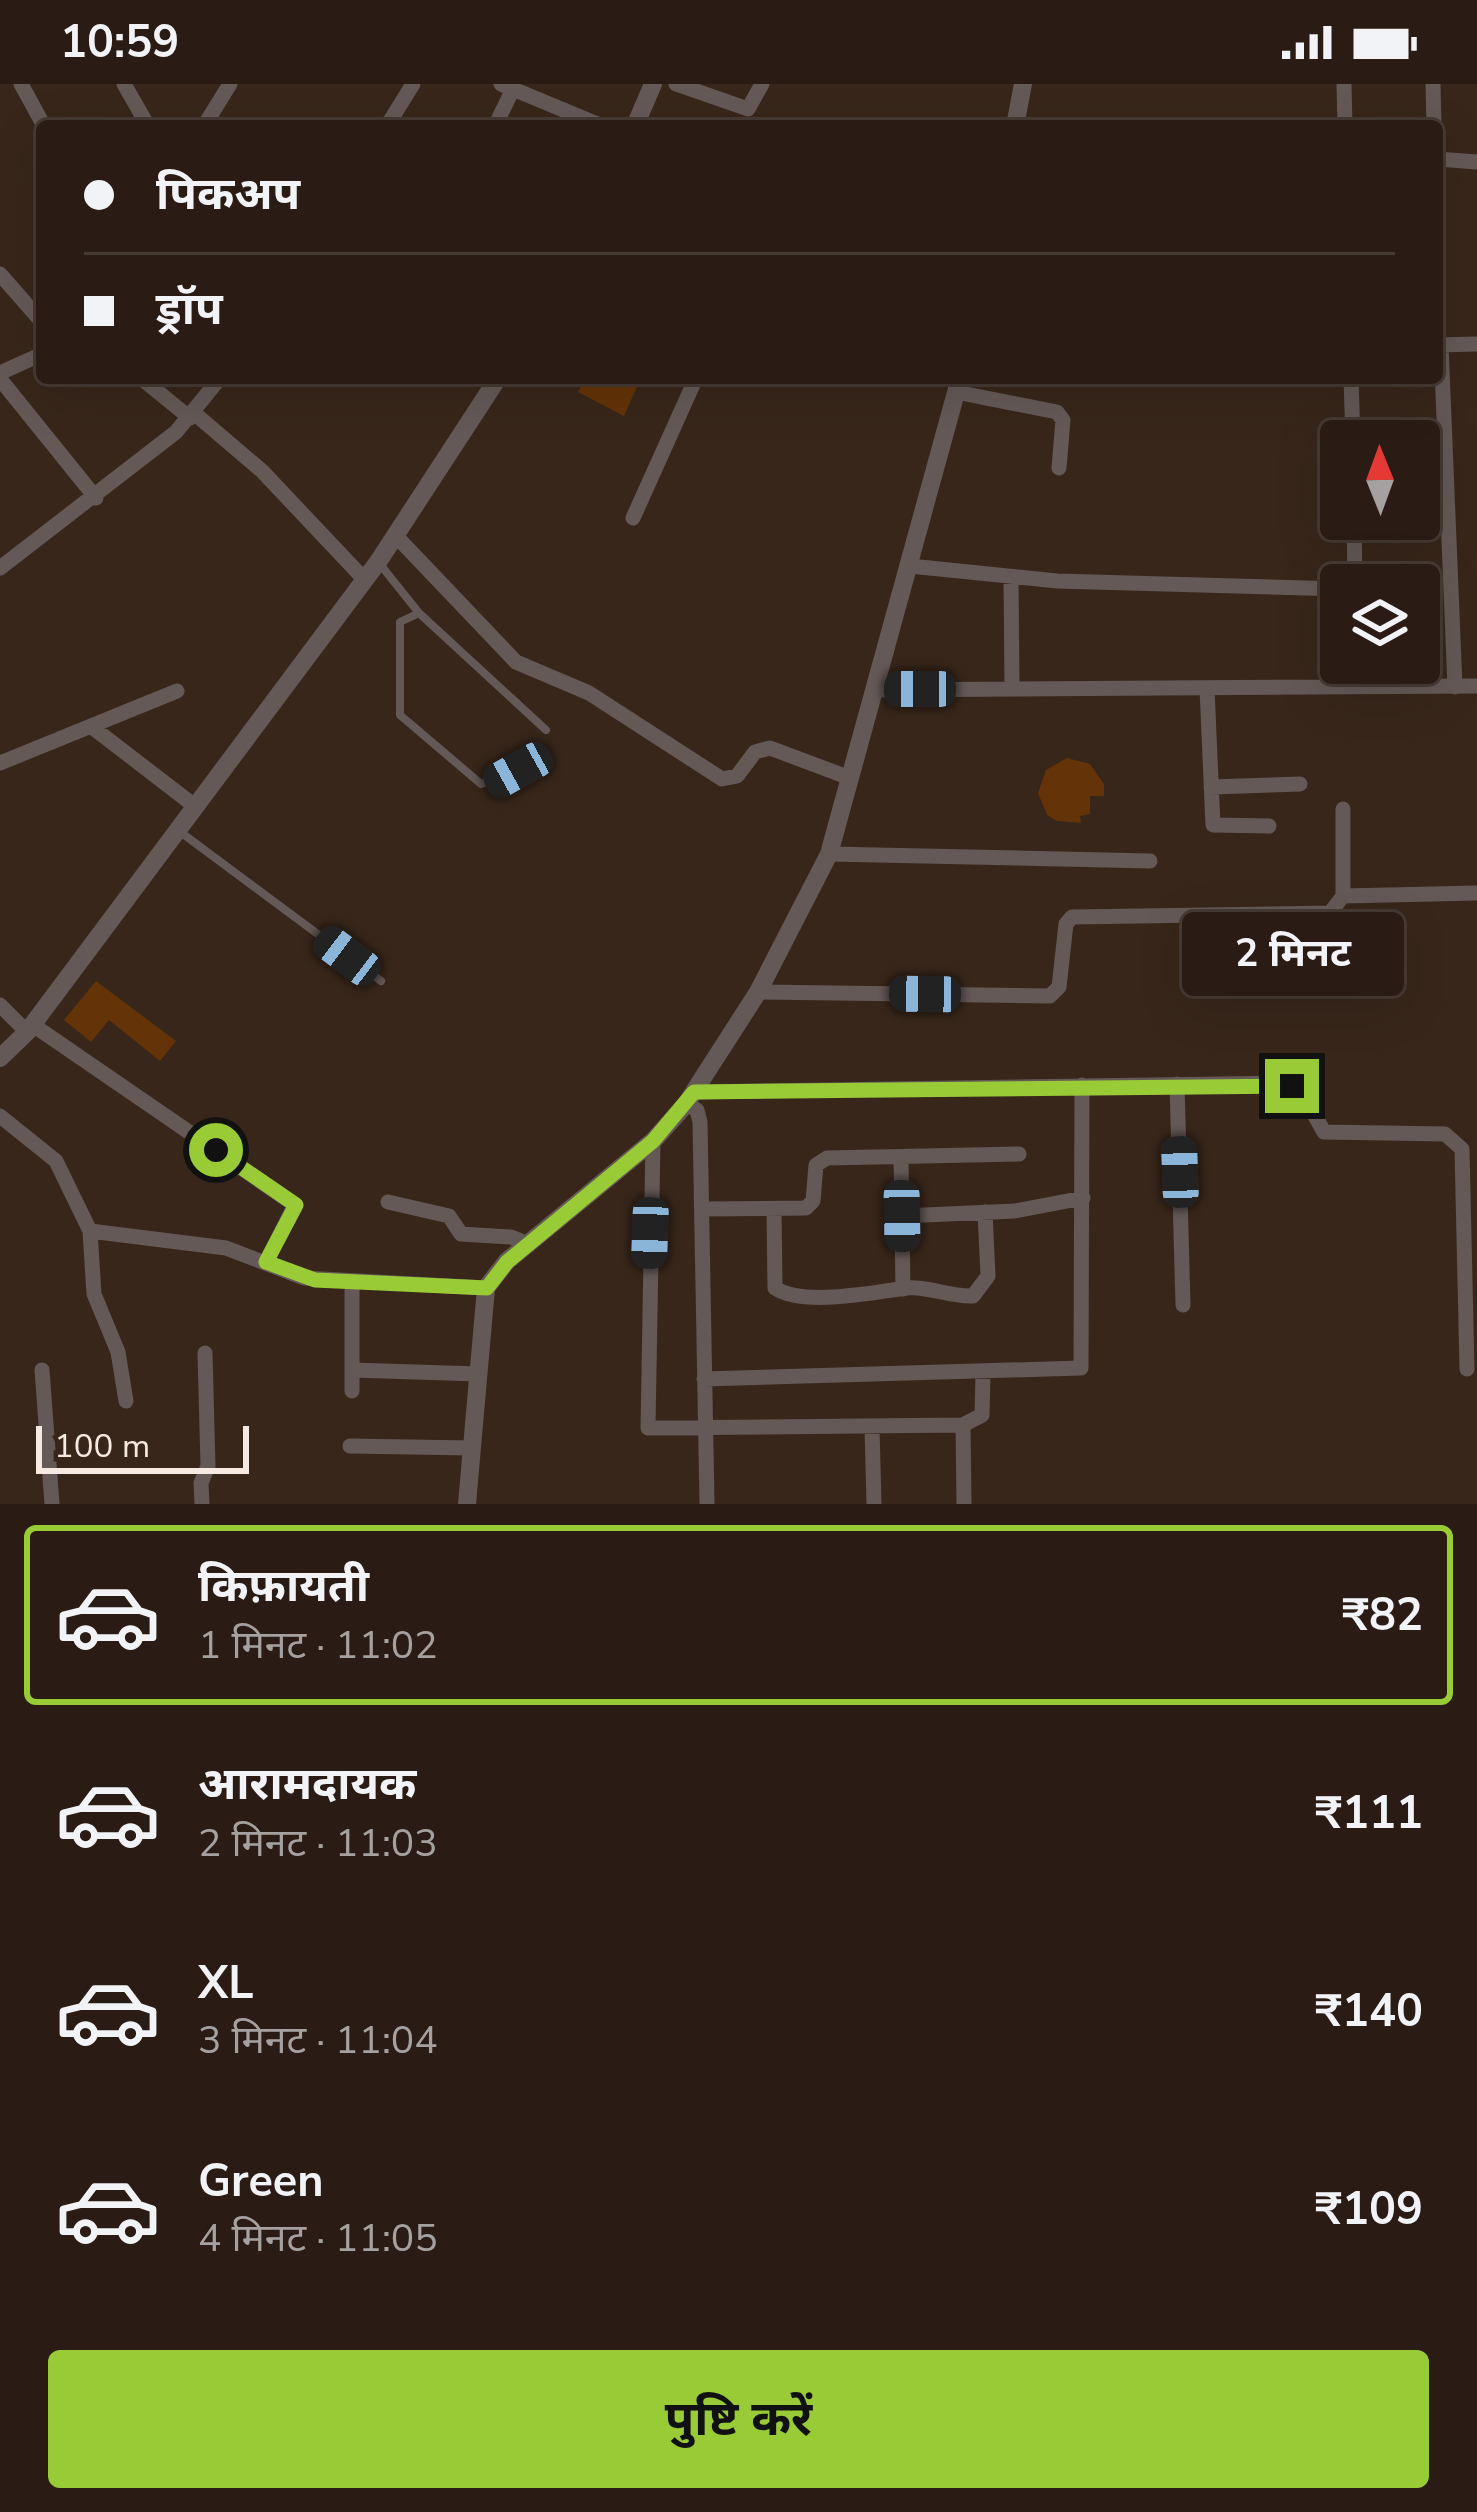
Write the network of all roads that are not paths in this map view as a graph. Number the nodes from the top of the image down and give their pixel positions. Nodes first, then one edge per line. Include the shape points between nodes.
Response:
1 (21, 84) edge
2 (230, 84) edge
3 (413, 84) edge
4 (653, 84) edge
5 (676, 84) edge
6 (762, 84) edge
7 (1024, 84) edge
8 (1345, 84) edge
9 (1433, 84) edge
10 (127, 85) edge
11 (507, 86) edge
12 (41, 120) edge
13 (145, 120) edge
14 (208, 120) edge
15 (391, 120) edge
16 (496, 120) edge
17 (588, 120) edge
18 (640, 120) edge
19 (1016, 120) edge
20 (1346, 120) edge
21 (1435, 120) edge
22 (1443, 159) edge
23 (1477, 162) edge
24 (0, 274) edge
25 (36, 315) edge
26 (1477, 344) edge
27 (1443, 345) edge
28 (36, 357) edge
29 (0, 376) edge
30 (149, 384) edge
31 (215, 384) edge
32 (494, 384) edge
33 (693, 384) edge
34 (1351, 384) edge
35 (1441, 384) edge
36 (958, 385) edge
37 (192, 415) junction
38 (1352, 420) edge
39 (1059, 468) dead end
40 (96, 498) junction
41 (633, 518) dead end
42 (396, 536) junction
43 (379, 562) junction
44 (910, 566) junction
45 (0, 568) edge
46 (1011, 578) junction
47 (365, 580) junction
48 (1320, 588) edge
49 (419, 613) junction
50 (1356, 686) joint
51 (1477, 686) edge
52 (1455, 687) junction
53 (873, 689) junction
54 (1012, 689) junction
55 (1207, 689) junction
56 (177, 691) dead end
57 (92, 728) junction
58 (546, 730) dead end
59 (0, 763) edge
60 (518, 770) dead end
61 (850, 778) junction
62 (1300, 784) dead end
63 (1211, 787) junction
64 (196, 807) junction
65 (1343, 809) dead end
66 (1269, 826) dead end
67 (178, 830) junction
68 (829, 854) junction
69 (1150, 861) dead end
70 (1477, 893) edge
71 (1343, 896) junction
72 (381, 981) dead end
73 (758, 992) junction
74 (0, 1005) edge
75 (30, 1028) junction
76 (0, 1058) edge
77 (1178, 1084) junction
78 (1082, 1085) junction
79 (690, 1098) junction
80 (0, 1116) edge
81 (653, 1141) junction
82 (1019, 1154) dead end
83 (901, 1157) junction
84 (1083, 1198) junction
85 (388, 1202) dead end
86 (1471, 1206) edge
87 (702, 1209) junction
88 (774, 1210) junction
89 (985, 1212) junction
90 (902, 1216) junction
91 (90, 1231) junction
92 (528, 1244) junction
93 (266, 1262) junction
94 (352, 1281) junction
95 (487, 1288) junction
96 (903, 1289) junction
97 (1184, 1305) dead end
98 (205, 1353) dead end
99 (1468, 1369) dead end
100 (42, 1370) dead end
101 (352, 1370) junction
102 (478, 1374) junction
103 (983, 1374) junction
104 (704, 1378) junction
105 (352, 1391) dead end
106 (126, 1401) dead end
107 (963, 1425) junction
108 (872, 1427) junction
109 (705, 1430) junction
110 (350, 1446) dead end
111 (472, 1448) junction
112 (52, 1504) edge
113 (202, 1504) edge
114 (466, 1504) edge
115 (706, 1504) edge
116 (874, 1504) edge
117 (964, 1504) edge

1 - 12 street
2 - 14 street
3 - 15 street
4 - 18 street
5 - 6 street via 748,109
7 - 19 street
8 - 20 street
9 - 21 street
10 - 13 street
11 - 16 street
11 - 17 street
22 - 23 street
24 - 25 street
26 - 27 street
28 - 29 street
29 - 40 street
30 - 37 street
31 - 37 street
32 - 42 street
33 - 41 street
34 - 38 street
35 - 52 street
36 - 39 street via 1057,412
36 - 44 street
37 - 40 street
37 - 47 street via 262,471
40 - 45 street
42 - 43 street
42 - 61 street via 516,662 589,693 722,779 770,748
43 - 47 street
43 - 49 lane
44 - 46 street
44 - 53 street
46 - 48 street
46 - 54 street
47 - 64 street
49 - 58 lane
49 - 60 lane via 400,622 400,715 481,784
50 - 52 street
50 - 55 street
51 - 52 street
53 - 54 street
53 - 61 street
54 - 55 street
55 - 63 street
56 - 57 street
57 - 59 street
57 - 64 street
61 - 68 street
62 - 63 street
63 - 66 street via 1213,825
64 - 67 street
65 - 71 street
67 - 72 lane
67 - 75 street
68 - 69 street
68 - 73 street
70 - 71 street
71 - 73 street via 1338,908 1318,916 1072,917 1059,987 1050,996
73 - 79 street
74 - 75 street
75 - 76 street
75 - 93 street via 296,1205
77 - 78 street
77 - 86 street via 1282,1083 1301,1091 1324,1132 1452,1137 1462,1149
77 - 97 street
78 - 79 street
78 - 84 street
79 - 81 street
79 - 87 street via 700,1122
80 - 91 street via 56,1161
81 - 92 street
81 - 109 street via 644,1424
82 - 83 street
83 - 88 street via 819,1161 810,1206
83 - 90 street
84 - 89 street
84 - 103 street via 1085,1364 1067,1372
85 - 92 street via 448,1216 461,1234
86 - 99 street
87 - 88 street
87 - 104 street
88 - 96 street via 778,1292
89 - 90 street
89 - 96 street via 988,1276 980,1292
90 - 96 street
91 - 93 street via 226,1248
91 - 106 street via 94,1294 118,1352
92 - 95 street
93 - 94 street via 304,1278
94 - 95 street
94 - 101 street
95 - 102 street
98 - 113 street
100 - 112 street
101 - 102 street
101 - 105 street
102 - 111 street
103 - 104 street
103 - 107 street via 982,1415
104 - 109 street
107 - 108 street
107 - 117 street
108 - 109 street
108 - 116 street
109 - 115 street
110 - 111 street
111 - 114 street

